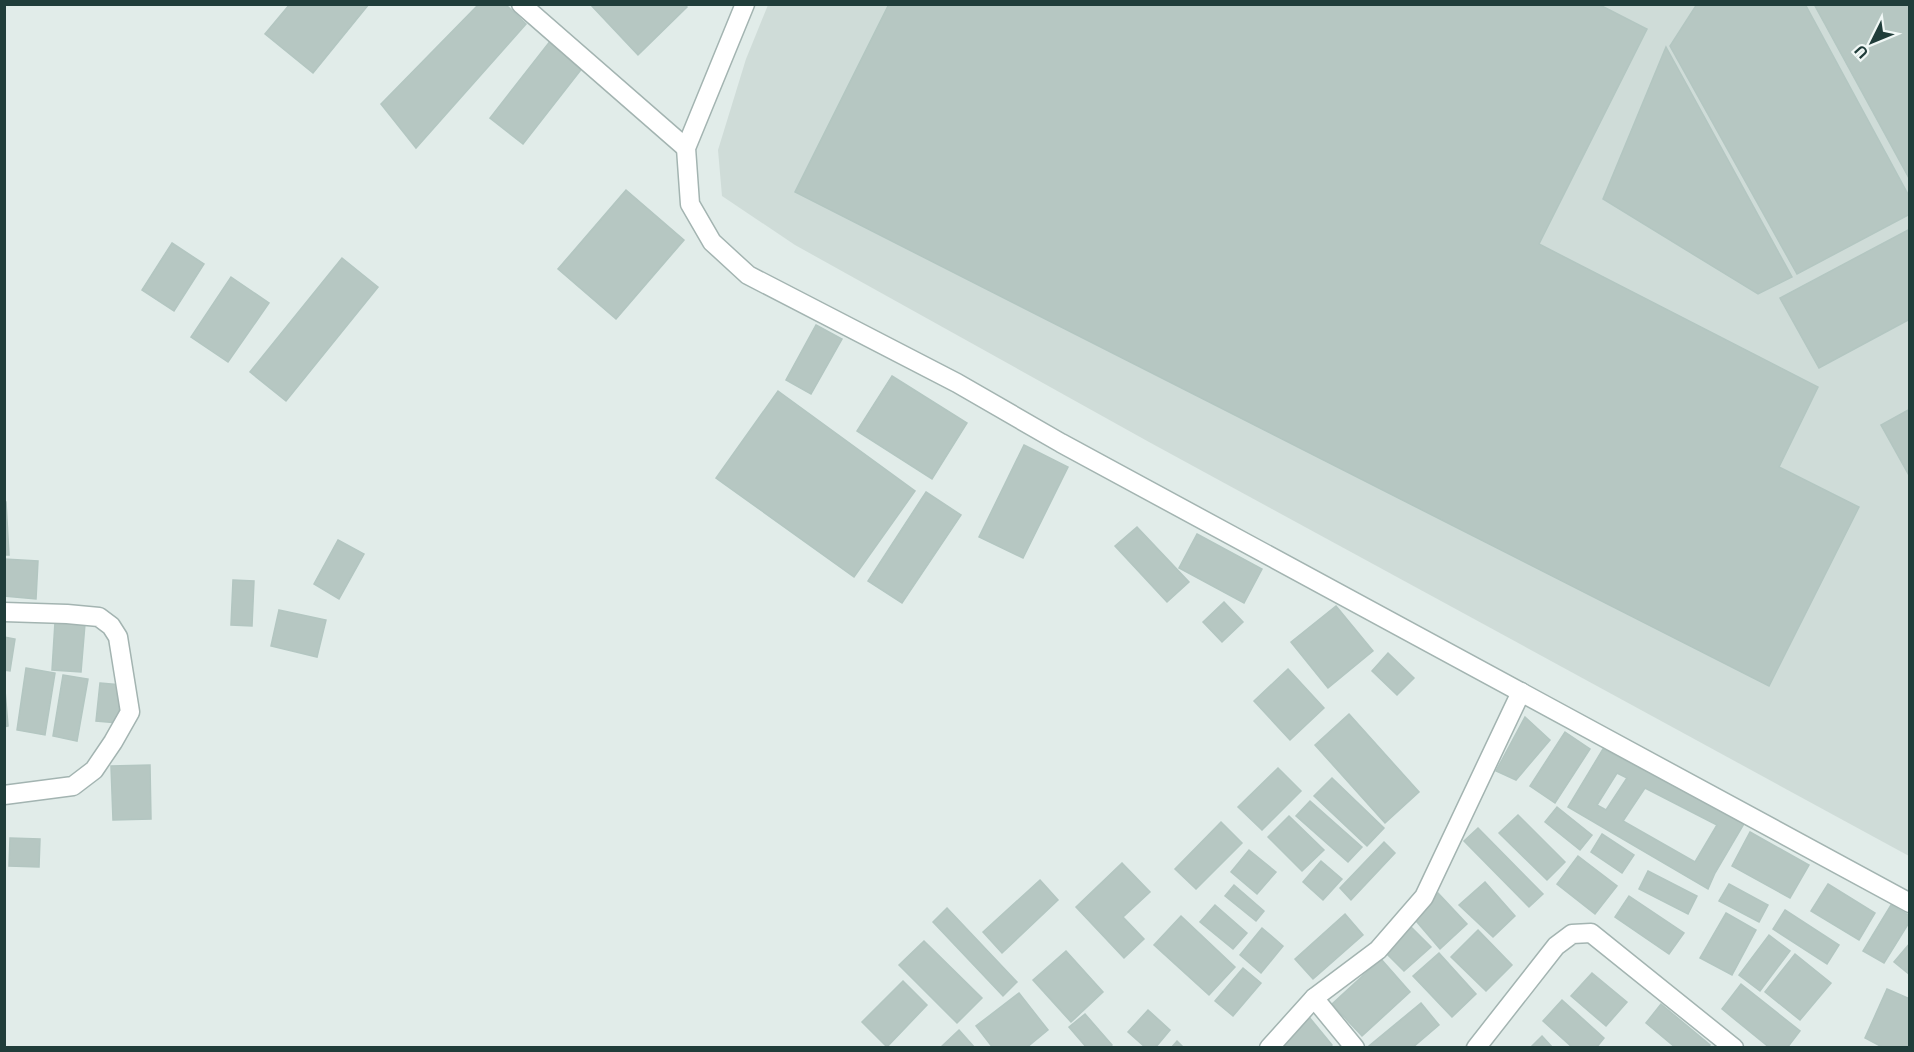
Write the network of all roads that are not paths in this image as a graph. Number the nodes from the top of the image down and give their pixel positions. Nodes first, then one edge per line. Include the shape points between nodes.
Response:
1 (521, 4) edge
2 (745, 4) edge
3 (686, 148) junction
4 (4, 612) edge
5 (1521, 692) junction
6 (4, 795) edge
7 (1910, 903) edge
8 (1314, 998) junction
9 (1269, 1047) edge
10 (1355, 1047) edge
11 (1476, 1047) edge
12 (1734, 1047) edge

1 - 3 street
2 - 3 street
3 - 5 street via 690,204 712,242 748,275 957,383
4 - 6 street via 99,617 111,626 118,637 130,712 94,770 73,786
5 - 7 street
5 - 8 street via 1424,897 1378,950
8 - 9 street
8 - 10 street
11 - 12 street via 1556,946 1572,934 1591,933

